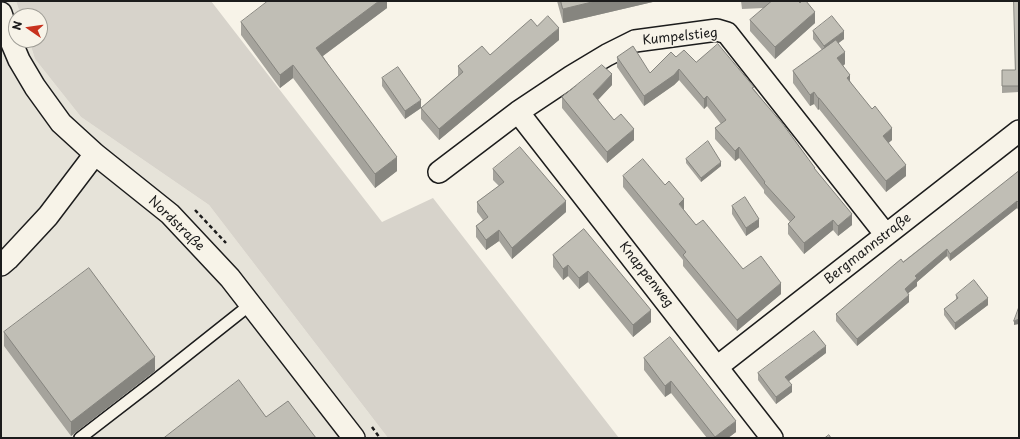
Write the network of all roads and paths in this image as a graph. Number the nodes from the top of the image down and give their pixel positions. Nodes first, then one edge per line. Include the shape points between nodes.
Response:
1 (1, 13) edge
2 (518, 112) junction
3 (1019, 131) edge
4 (95, 154) junction
5 (439, 172) dead end
6 (886, 235) junction
7 (1, 265) edge
8 (251, 304) junction
9 (717, 367) junction
10 (80, 438) edge
11 (354, 438) edge
12 (772, 438) edge

1 - 4 street, Nordstraße via 19,60 43,100 61,123
2 - 5 street, Kumpelstieg
2 - 6 street, Kumpelstieg via 572,76 635,41 717,30 728,33
2 - 9 street, Knappenweg
3 - 6 street, Bergmannstraße
4 - 7 street via 48,216
4 - 8 street, Nordstraße via 170,214
6 - 9 street, Bergmannstraße
8 - 10 lane
8 - 11 street, Nordstraße
9 - 12 street, Knappenweg

